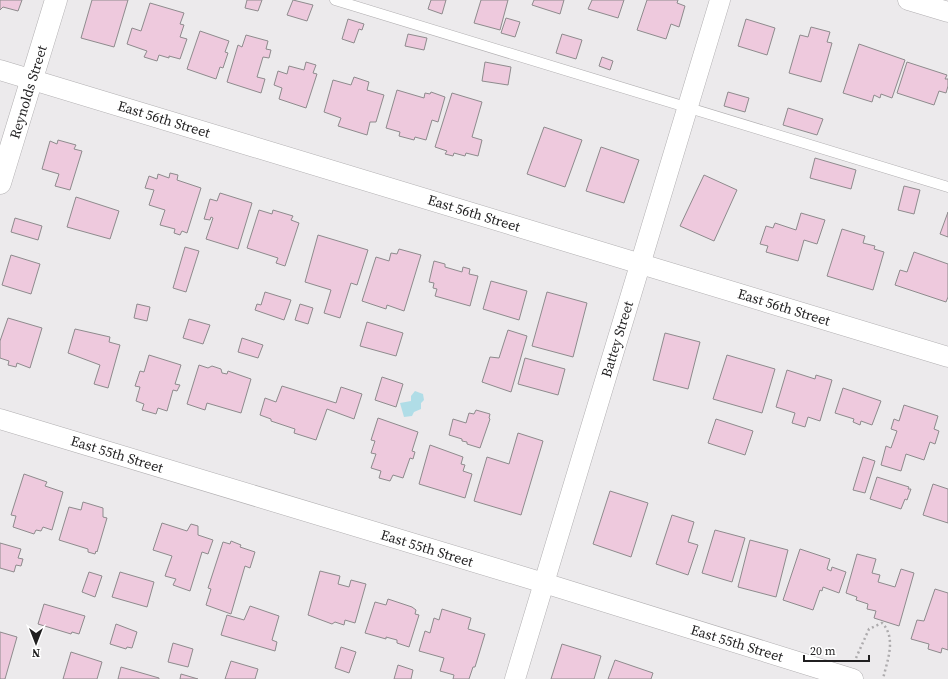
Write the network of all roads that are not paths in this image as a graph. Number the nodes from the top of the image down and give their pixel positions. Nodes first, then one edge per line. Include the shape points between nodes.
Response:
1 (56, 0) edge
2 (335, 0) edge
3 (720, 0) edge
4 (908, 0) edge
5 (948, 12) edge
6 (0, 70) edge
7 (32, 80) junction
8 (687, 108) junction
9 (0, 183) edge
10 (948, 187) edge
11 (640, 263) junction
12 (948, 357) edge
13 (0, 419) edge
14 (544, 583) junction
15 (850, 678) edge
16 (515, 679) edge

1 - 7 street, Reynolds Street
2 - 8 lane
3 - 8 street, Battey Street
4 - 5 street
6 - 7 street, East 56th Street
7 - 9 street, Reynolds Street
7 - 11 street, East 56th Street
8 - 10 lane
8 - 11 street, Battey Street
11 - 12 street, East 56th Street
11 - 14 street, Battey Street
13 - 14 street, East 55th Street
14 - 15 street, East 55th Street
14 - 16 street, Battey Street

